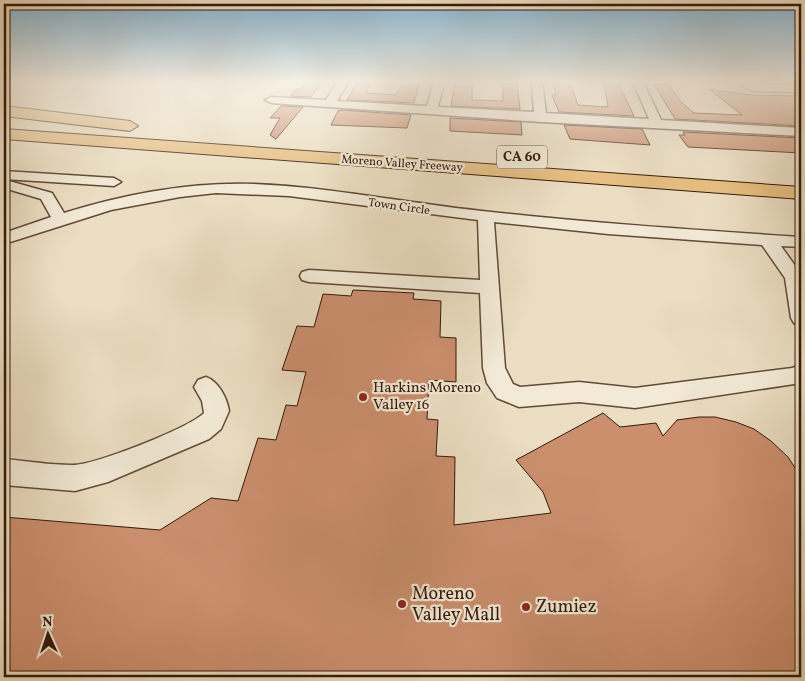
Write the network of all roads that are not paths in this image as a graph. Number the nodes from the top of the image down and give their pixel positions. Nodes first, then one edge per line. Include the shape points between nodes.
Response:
1 (29, 114) edge
2 (475, 114) edge
3 (541, 114) edge
4 (652, 114) edge
5 (541, 118) junction
6 (4, 119) edge
7 (657, 124) junction
8 (150, 127) dead end
9 (801, 132) edge
10 (4, 134) edge
11 (4, 148) edge
12 (441, 167) junction
13 (775, 174) dead end
14 (4, 176) edge
15 (114, 182) dead end
16 (4, 184) edge
17 (801, 193) edge
18 (486, 218) junction
19 (60, 219) junction
20 (15, 236) edge
21 (768, 241) junction
22 (799, 245) edge
23 (309, 276) dead end
24 (798, 278) edge
25 (490, 288) junction
26 (801, 318) edge
27 (801, 374) edge
28 (206, 387) dead end
29 (4, 472) edge

1 - 8 highway
2 - 5 street
3 - 5 street
4 - 7 street
5 - 7 street
6 - 13 highway, Moreno Valley Freeway / CA 60
7 - 9 street
10 - 12 highway, Moreno Valley Freeway / CA 60
11 - 12 highway
12 - 17 highway, Moreno Valley Freeway / CA 60
14 - 15 street
16 - 19 street via 47,196
18 - 19 street, Town Circle via 289,191 228,191 156,198
18 - 21 street, Town Circle via 549,230 742,243
18 - 25 street
19 - 20 street, Town Circle
21 - 22 street, Town Circle
21 - 24 street
23 - 25 street
24 - 26 street
25 - 27 street via 494,368 499,383 506,391 519,397 579,392 635,398
28 - 29 street via 218,411 213,423 200,431 108,469 74,478

